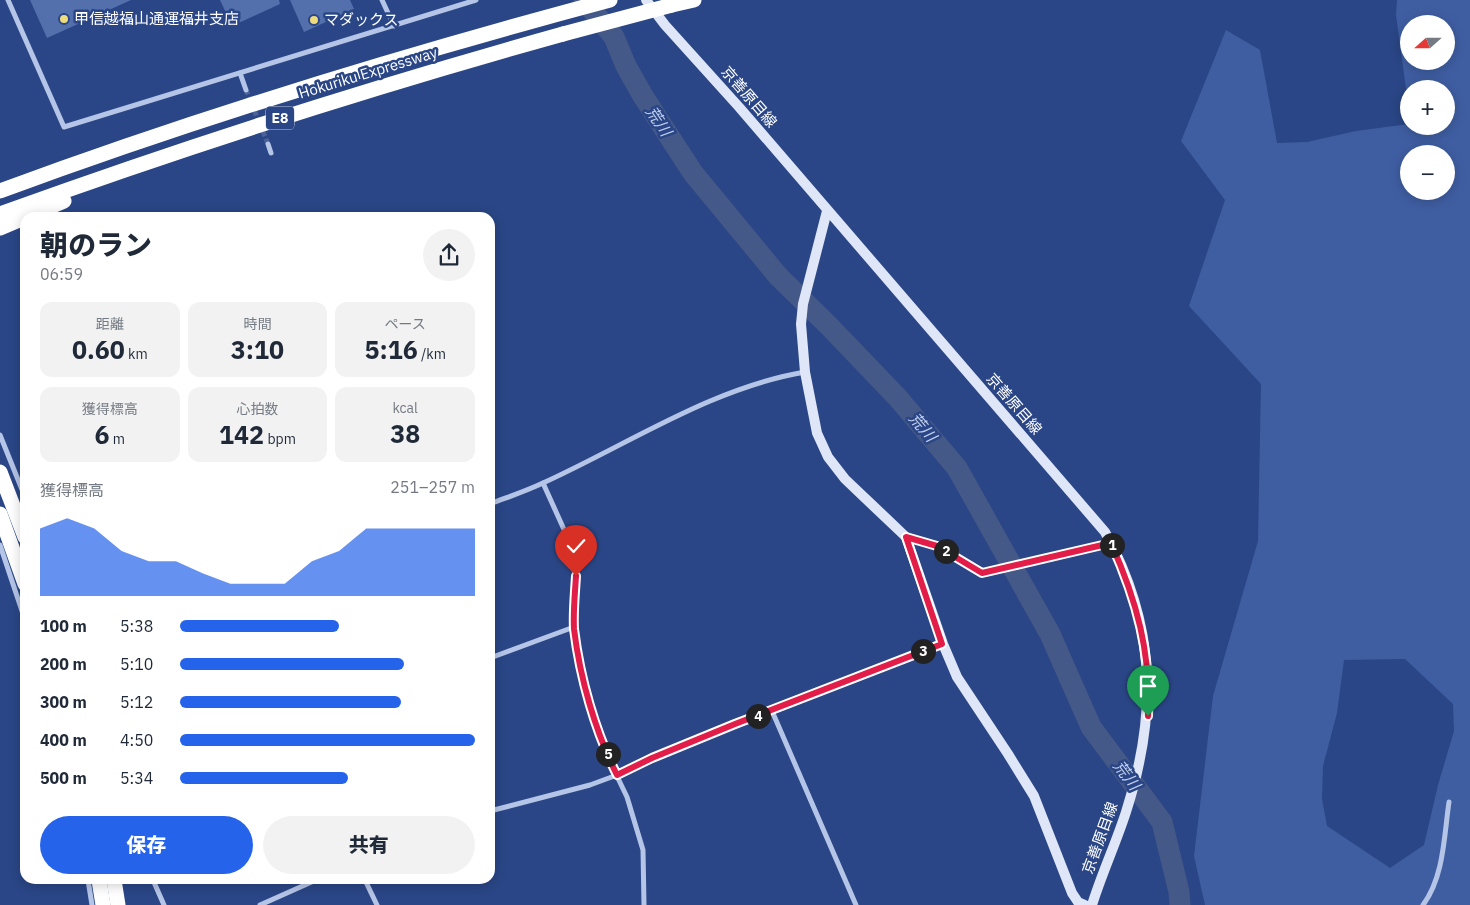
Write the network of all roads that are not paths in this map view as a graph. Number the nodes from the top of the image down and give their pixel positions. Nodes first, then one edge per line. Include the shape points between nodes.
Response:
1 (8, 0) edge
2 (382, 0) edge
3 (476, 0) edge
4 (610, 0) edge
5 (646, 0) edge
6 (694, 0) edge
7 (394, 26) junction
8 (240, 73) junction
9 (246, 90) tunnel mouth
10 (244, 130) junction
11 (268, 144) tunnel mouth
12 (126, 146) junction
13 (271, 153) dead end
14 (0, 184) edge
15 (0, 191) edge
16 (827, 210) junction
17 (38, 212) edge
18 (0, 214) edge
19 (20, 220) edge
20 (0, 228) edge
21 (806, 372) junction
22 (0, 435) edge
23 (0, 472) edge
24 (543, 483) junction
25 (20, 485) edge
26 (495, 502) edge
27 (0, 514) edge
28 (20, 524) edge
29 (906, 537) junction
30 (1111, 543) junction
31 (0, 545) edge
32 (20, 570) edge
33 (20, 605) edge
34 (574, 627) junction
35 (942, 644) junction
36 (495, 656) edge
37 (772, 711) junction
38 (617, 775) junction
39 (1449, 802) dead end
40 (495, 810) edge
41 (89, 884) edge
42 (100, 884) edge
43 (115, 884) edge
44 (155, 884) edge
45 (307, 884) edge
46 (367, 884) edge
47 (92, 905) edge
48 (103, 905) edge
49 (118, 905) edge
50 (164, 905) edge
51 (260, 905) edge
52 (377, 905) edge
53 (644, 905) edge
54 (856, 905) edge
55 (1085, 905) edge
56 (1092, 905) edge
57 (1423, 905) edge

1 - 8 street via 64,127
2 - 7 street
3 - 7 street
4 - 12 highway, Hokuriku Expressway / E8 via 372,68
5 - 16 main road, 京善原目線
6 - 10 highway, Hokuriku Expressway / E8, bridge via 468,60
7 - 8 street
8 - 9 street
10 - 17 highway
10 - 18 highway, Hokuriku Expressway / E8
11 - 13 street
12 - 14 highway
12 - 15 highway, Hokuriku Expressway
16 - 21 main road via 803,304 801,324
16 - 30 main road, 京善原目線 via 1105,532
19 - 20 highway
21 - 24 street via 739,389 664,422
21 - 29 main road via 817,433 828,457 845,479
22 - 25 street
23 - 28 highway
24 - 26 street
24 - 34 street via 571,545 576,576
27 - 32 highway
29 - 30 street via 937,546 982,573
29 - 35 main road
30 - 56 main road, 京善原目線 via 1136,606 1144,643 1148,716 1139,765 1119,833
31 - 33 street
34 - 36 street
34 - 38 street via 592,712
35 - 37 street
35 - 55 main road via 957,677 1034,796 1072,893 1078,902
37 - 38 street
37 - 54 street
38 - 40 street
38 - 53 street via 643,850
39 - 57 street via 1439,872
41 - 47 street
42 - 48 highway
43 - 49 highway
44 - 50 street
45 - 51 street
46 - 52 street

